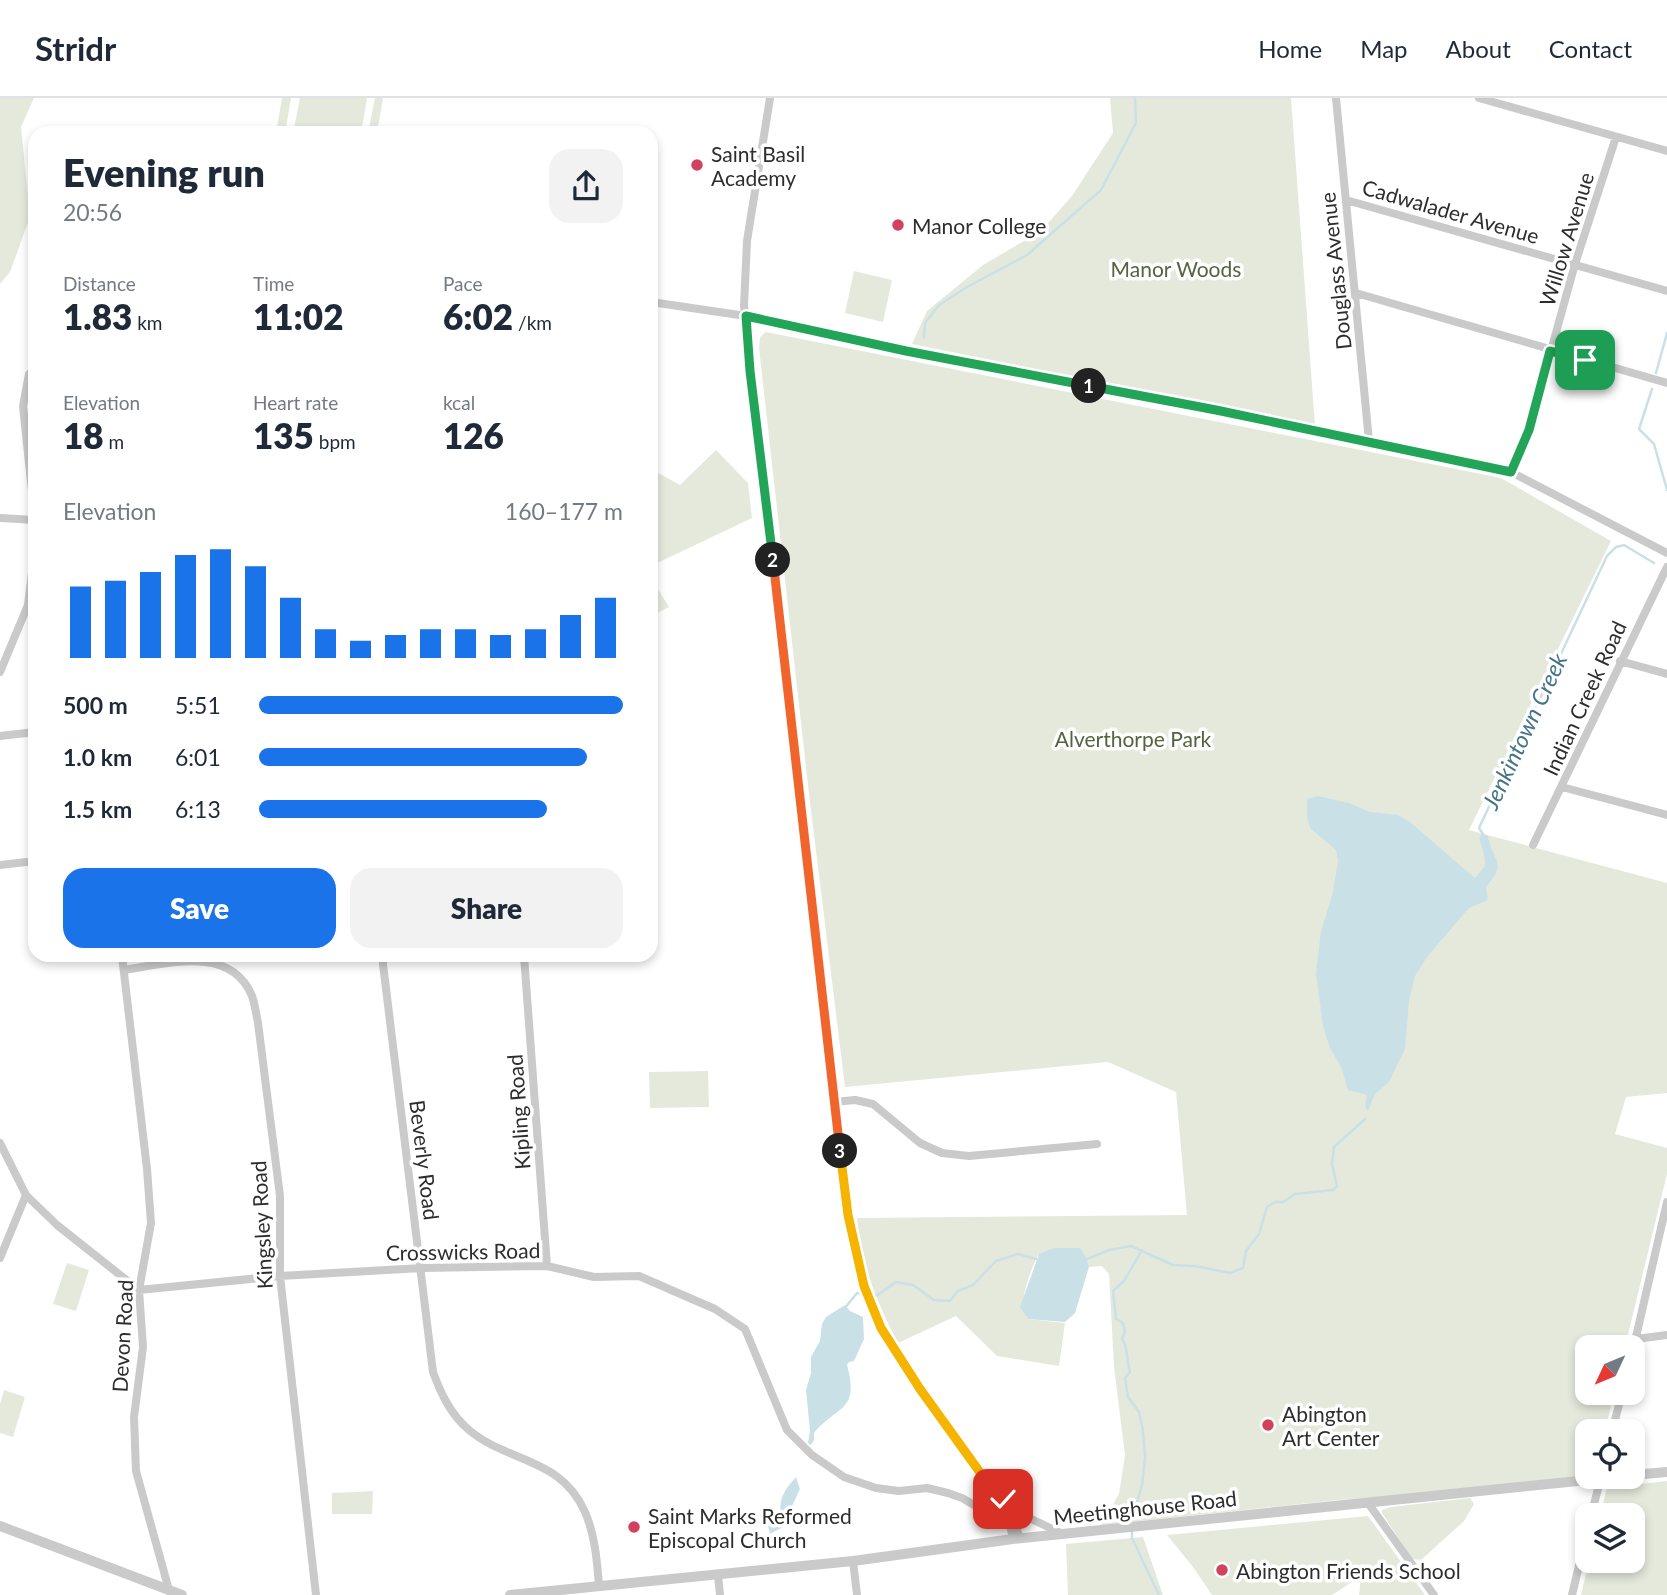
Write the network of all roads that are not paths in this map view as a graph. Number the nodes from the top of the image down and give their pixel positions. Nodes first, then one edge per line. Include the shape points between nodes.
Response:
1 (771, 98) edge
2 (1336, 98) edge
3 (1479, 98) edge
4 (1616, 137) junction
5 (1667, 151) edge
6 (1346, 200) junction
7 (1575, 264) junction
8 (1667, 290) edge
9 (1356, 293) junction
10 (658, 303) edge
11 (746, 316) junction
12 (1550, 351) junction
13 (1667, 383) edge
14 (28, 387) edge
15 (1369, 441) junction
16 (28, 442) edge
17 (1511, 472) junction
18 (0, 518) edge
19 (28, 520) edge
20 (1667, 553) edge
21 (1667, 567) edge
22 (28, 612) edge
23 (1620, 661) junction
24 (0, 672) edge
25 (1667, 674) edge
26 (28, 733) edge
27 (0, 736) edge
28 (1562, 787) junction
29 (1667, 815) edge
30 (1533, 845) dead end
31 (28, 862) edge
32 (0, 865) edge
33 (123, 962) edge
34 (180, 962) edge
35 (213, 962) edge
36 (383, 962) edge
37 (524, 962) edge
38 (124, 970) junction
39 (834, 1102) junction
40 (0, 1143) edge
41 (1097, 1144) dead end
42 (26, 1195) junction
43 (1667, 1206) edge
44 (0, 1258) edge
45 (547, 1266) junction
46 (422, 1268) junction
47 (280, 1276) junction
48 (139, 1290) junction
49 (1637, 1335) edge
50 (1667, 1335) edge
51 (1645, 1338) edge
52 (1667, 1472) edge
53 (1645, 1474) edge
54 (1575, 1481) edge
55 (997, 1496) junction
56 (1368, 1503) junction
57 (1007, 1504) junction
58 (1010, 1525) junction
59 (0, 1526) edge
60 (1065, 1535) junction
61 (1017, 1539) junction
62 (853, 1561) junction
63 (1577, 1573) edge
64 (718, 1575) junction
65 (599, 1585) junction
66 (169, 1590) junction
67 (588, 1591) edge
68 (183, 1595) edge
69 (316, 1595) edge
70 (510, 1595) edge
71 (720, 1595) edge
72 (857, 1595) edge
73 (1434, 1595) edge
74 (1572, 1595) edge

1 - 11 street via 747,241
2 - 6 street, Douglass Avenue
3 - 4 street
4 - 5 street
4 - 7 street, Willow Avenue
6 - 7 street, Cadwalader Avenue
6 - 9 street, Douglass Avenue
7 - 8 street, Cadwalader Avenue
7 - 12 street, Willow Avenue
9 - 12 street
9 - 15 street, Douglass Avenue
10 - 11 street
11 - 15 street
11 - 39 street
12 - 13 street
12 - 17 street, Willow Avenue via 1529,430
14 - 16 street via 23,406
15 - 17 street
17 - 20 street
18 - 19 street
21 - 23 street, Indian Creek Road
22 - 24 street
23 - 25 street
23 - 28 street, Indian Creek Road
26 - 27 street
28 - 29 street
28 - 30 street, Indian Creek Road
31 - 32 street
33 - 38 street, Devon Road
34 - 38 street, Kingsley Road
35 - 47 street, Kingsley Road via 239,976 252,997 258,1023 280,1196
36 - 46 street, Beverly Road
37 - 45 street, Kipling Road
38 - 48 street, Devon Road via 151,1223
39 - 41 street via 873,1104 920,1143 942,1153 969,1156
39 - 55 street via 848,1215 868,1296 881,1328
40 - 42 street
42 - 44 street
42 - 48 street via 57,1226
43 - 49 street
45 - 46 street, Crosswicks Road
45 - 58 street, Crosswicks Road via 594,1277 639,1276 715,1309 745,1329 787,1430 812,1454 844,1477 876,1488 927,1488 948,1493
46 - 47 street, Crosswicks Road
46 - 65 street, Beverly Road via 433,1372 446,1403 470,1431 536,1462 569,1488 590,1526
47 - 48 street, Crosswicks Road
47 - 69 street, Kingsley Road
48 - 66 street, Devon Road via 143,1347 134,1417 135,1471
50 - 51 street
52 - 53 street
54 - 56 street, Meetinghouse Road
55 - 57 street
55 - 58 street
56 - 60 street, Meetinghouse Road
56 - 73 street
57 - 60 street
57 - 61 street
58 - 61 street
59 - 66 street
60 - 61 street, Meetinghouse Road
61 - 62 street, Meetinghouse Road
62 - 64 street, Meetinghouse Road
62 - 72 street
63 - 74 street
64 - 65 street, Meetinghouse Road
64 - 71 street
65 - 67 street, Meetinghouse Road
66 - 68 street
67 - 70 street, Meetinghouse Road

